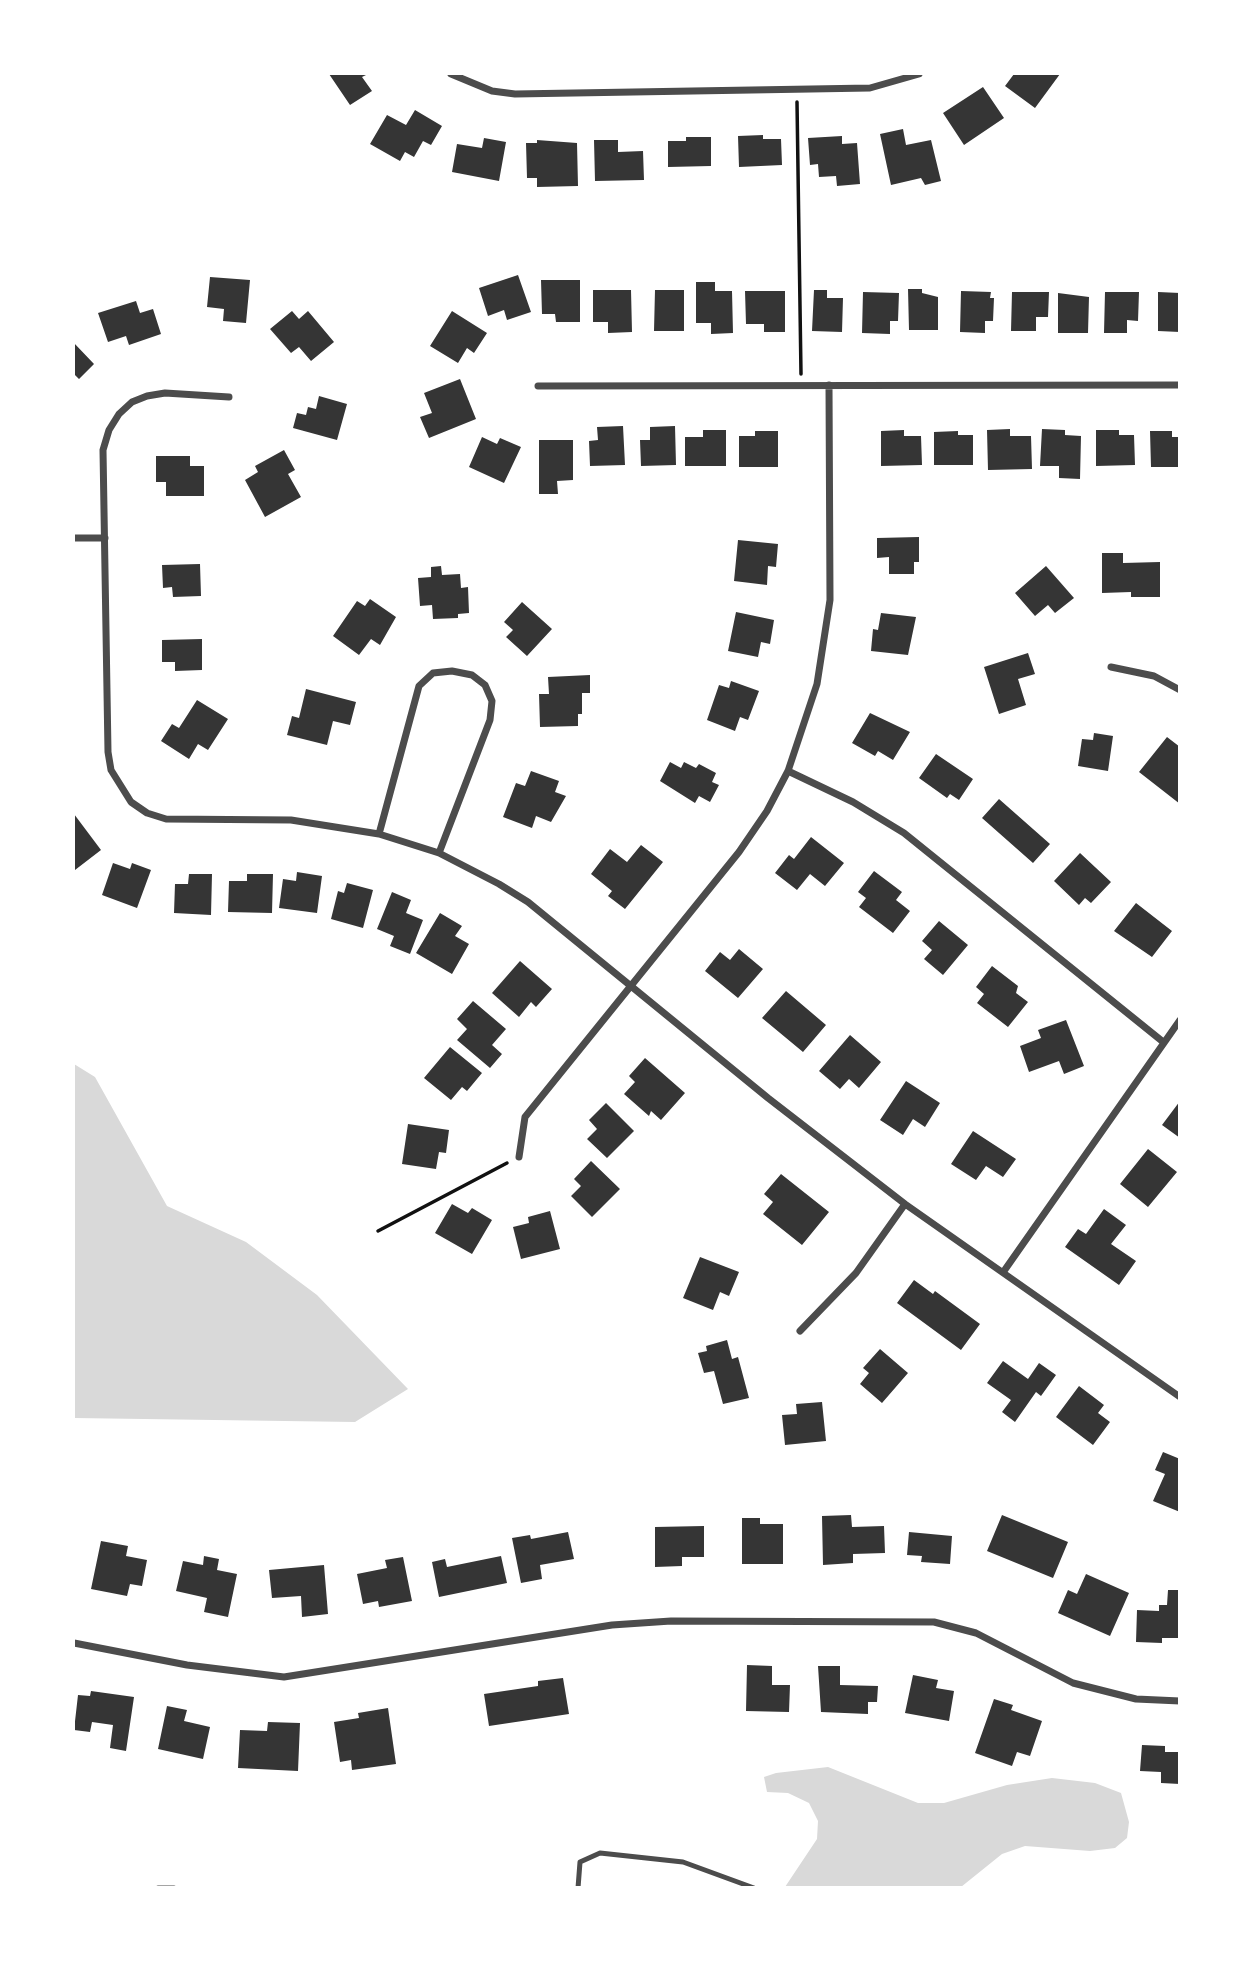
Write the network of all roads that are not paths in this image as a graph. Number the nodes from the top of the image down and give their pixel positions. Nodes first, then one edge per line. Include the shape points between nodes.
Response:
1 (452, 74) edge
2 (919, 74) edge
3 (1180, 384) edge
4 (829, 385) junction
5 (538, 386) dead end
6 (229, 397) dead end
7 (74, 538) edge
8 (105, 538) junction
9 (1111, 667) dead end
10 (1180, 690) edge
11 (788, 771) junction
12 (379, 834) junction
13 (439, 853) junction
14 (631, 987) junction
15 (1180, 1020) edge
16 (1162, 1041) junction
17 (519, 1157) road end
18 (905, 1204) junction
19 (1004, 1271) junction
20 (800, 1331) dead end
21 (1180, 1397) edge
22 (74, 1643) edge
23 (1180, 1702) edge
24 (158, 1888) edge
25 (174, 1888) edge
26 (578, 1888) edge
27 (754, 1888) edge

1 - 2 street via 492,91 515,94 870,88
3 - 4 street
4 - 5 street
4 - 11 street via 830,589 825,647
6 - 8 street via 165,393 132,402 119,414 103,450
7 - 8 street
8 - 12 street via 108,752 111,770 131,802 166,819 290,820
9 - 10 street via 1154,676
11 - 14 street via 739,852
11 - 16 street via 904,833
12 - 13 street
12 - 13 street via 419,686 433,673 452,670 472,675 485,685 492,701 490,720
13 - 14 street via 528,902
14 - 17 street via 525,1117
14 - 18 street
15 - 16 street
16 - 19 street
18 - 19 street
18 - 20 street via 856,1273
19 - 21 street
22 - 23 street via 187,1665 284,1677 612,1625 933,1622 976,1633 1073,1683 1136,1699
24 - 25 lane
26 - 27 lane via 580,1862 600,1853 683,1863

